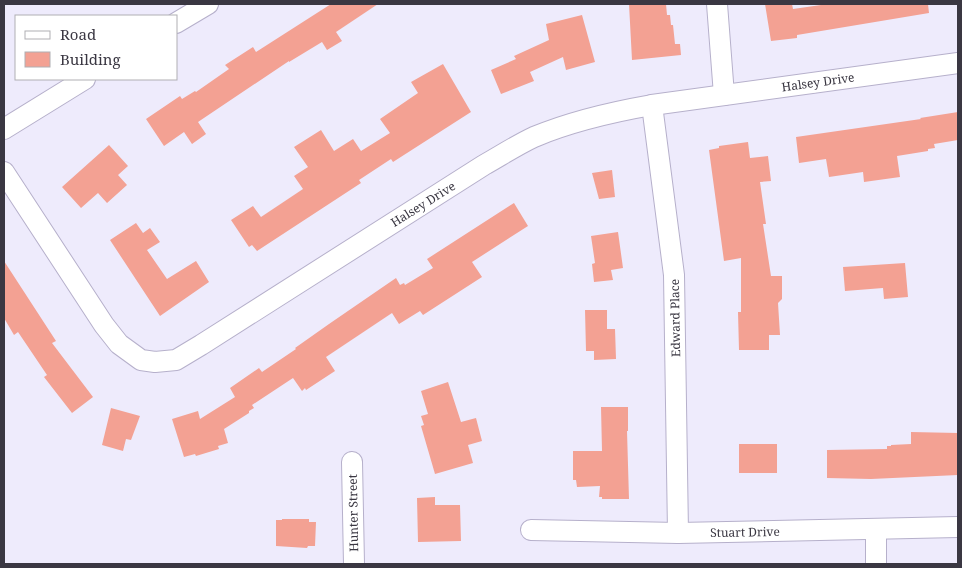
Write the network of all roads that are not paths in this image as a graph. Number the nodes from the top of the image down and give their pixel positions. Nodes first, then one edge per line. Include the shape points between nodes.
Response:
1 (208, 4) edge
2 (716, 4) edge
3 (178, 22) edge
4 (958, 63) edge
5 (84, 80) edge
6 (724, 95) junction
7 (652, 105) junction
8 (4, 129) edge
9 (4, 172) edge
10 (352, 462) dead end
11 (958, 527) edge
12 (531, 530) dead end
13 (876, 530) junction
14 (678, 532) junction
15 (354, 564) edge
16 (876, 564) edge

1 - 3 street
2 - 6 street
4 - 6 street, Halsey Drive
5 - 8 street
6 - 7 street, Halsey Drive
7 - 9 street, Halsey Drive via 604,114 532,138 176,360 141,360 120,344 104,325
7 - 14 street, Edward Place via 674,275
10 - 15 street, Hunter Street
11 - 13 street, Stuart Drive
12 - 14 street, Stuart Drive
13 - 14 street, Stuart Drive
13 - 16 street

